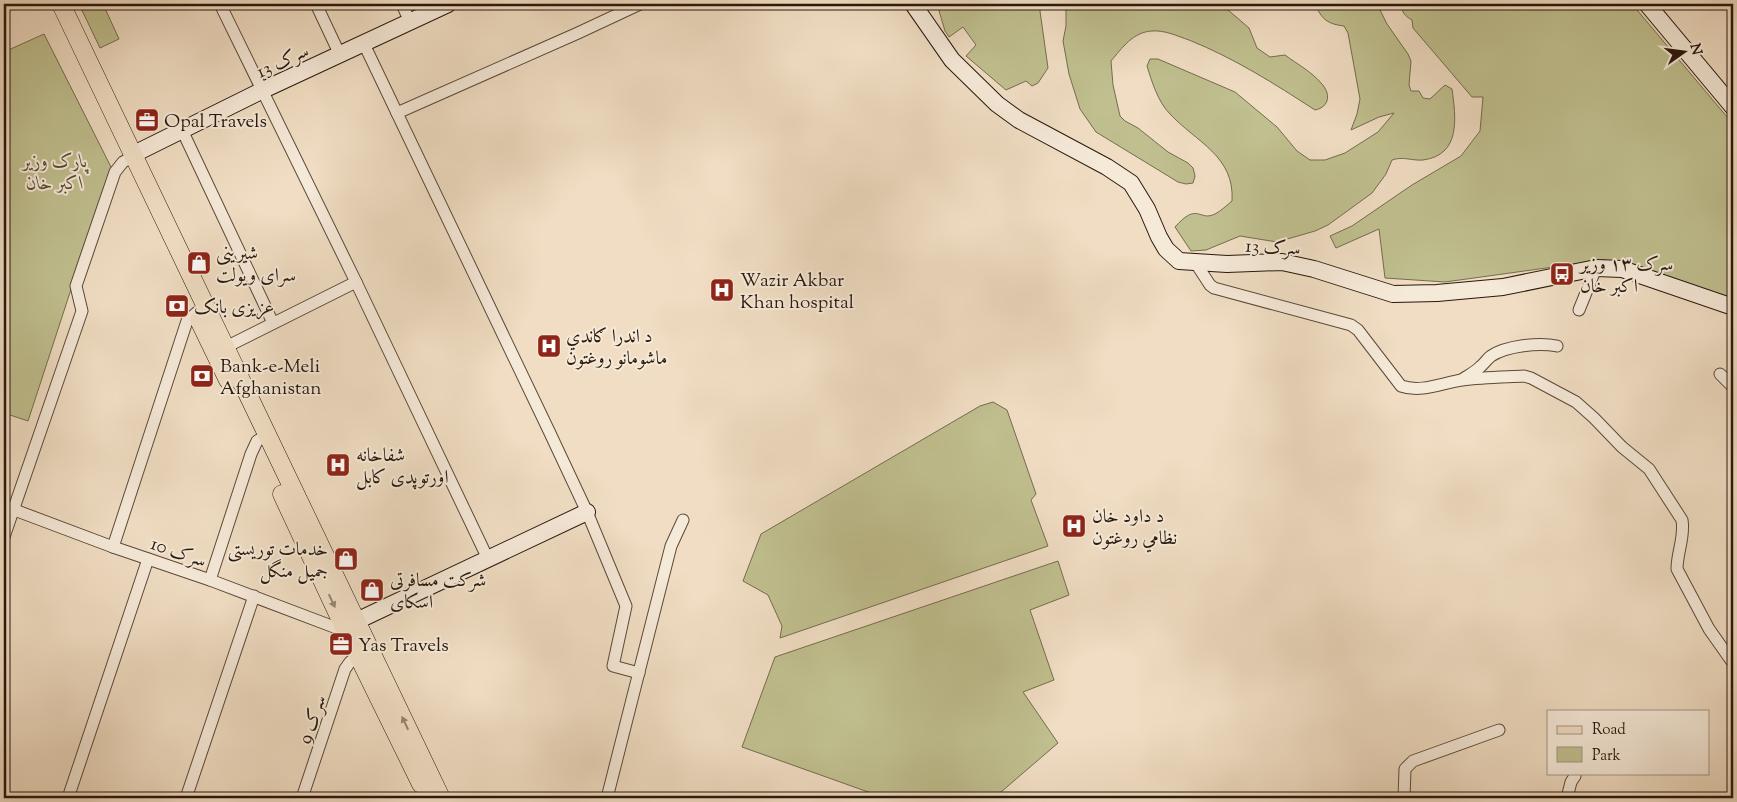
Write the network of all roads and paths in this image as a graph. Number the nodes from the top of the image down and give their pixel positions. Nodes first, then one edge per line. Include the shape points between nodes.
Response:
1 (48, 4) edge
2 (61, 4) edge
3 (220, 4) edge
4 (316, 4) edge
5 (402, 4) edge
6 (448, 4) edge
7 (640, 4) edge
8 (913, 4) edge
9 (1647, 4) edge
10 (1661, 4) edge
11 (410, 22) junction
12 (364, 44) junction
13 (340, 55) junction
14 (263, 90) junction
15 (1733, 91) edge
16 (1733, 107) edge
17 (397, 113) junction
18 (182, 130) junction
19 (129, 159) junction
20 (1195, 262) junction
21 (1596, 268) junction
22 (356, 282) junction
23 (1733, 307) edge
24 (1579, 310) dead end
25 (201, 311) junction
26 (273, 323) junction
27 (1557, 346) dead end
28 (226, 347) junction
29 (1720, 374) dead end
30 (1462, 380) junction
31 (1733, 387) edge
32 (262, 438) junction
33 (9, 507) edge
34 (587, 512) junction
35 (683, 520) dead end
36 (4, 537) edge
37 (113, 547) junction
38 (148, 559) junction
39 (488, 559) junction
40 (210, 580) junction
41 (254, 596) junction
42 (350, 624) junction
43 (363, 651) junction
44 (1733, 663) edge
45 (639, 673) junction
46 (1499, 730) dead end
47 (1575, 776) dead end
48 (431, 795) edge
49 (68, 798) edge
50 (186, 798) edge
51 (302, 798) edge
52 (607, 798) edge
53 (1404, 798) edge
54 (1567, 798) edge

1 - 19 main road
2 - 19 main road
3 - 14 street
4 - 13 street
5 - 11 street
6 - 11 street, سرک 13
7 - 17 street
8 - 20 street, سرک 13 via 952,60 996,104 1018,120 1131,183 1166,249 1179,261
9 - 16 street
10 - 15 street
11 - 12 street, سرک 13
12 - 13 street, سرک 13
12 - 17 street
13 - 14 street, سرک 13
14 - 18 street, سرک 13
14 - 22 street
17 - 34 street
18 - 19 street, سرک 13
18 - 26 street
19 - 25 main road
19 - 33 street via 115,172 76,286 82,311
20 - 21 street, سرک 13 via 1282,262 1393,294 1504,288
20 - 30 street via 1214,288 1351,325 1401,386 1424,388
21 - 23 street, سرک 13 via 1622,269
21 - 24 street
22 - 26 street
22 - 39 street
25 - 28 main road
25 - 32 main road
25 - 37 street via 188,321
26 - 28 street
27 - 30 street via 1528,344 1498,353
28 - 32 main road
29 - 31 street
30 - 44 street via 1531,378 1576,402 1649,469 1682,520 1677,569 1709,629
32 - 40 street via 251,454
32 - 42 main road
33 - 36 street
33 - 37 street, سرک 10
34 - 39 street
34 - 45 street via 626,606 613,666
35 - 45 street via 671,546
37 - 38 street, سرک 10
38 - 40 street, سرک 10
38 - 49 street
39 - 42 street
40 - 41 street, سرک 10
41 - 42 street, سرک 10 via 334,627
41 - 50 street
42 - 43 main road
43 - 48 main road
43 - 51 street, سرک 9 via 345,669
45 - 52 street
46 - 53 street via 1413,761 1405,769
47 - 54 street

